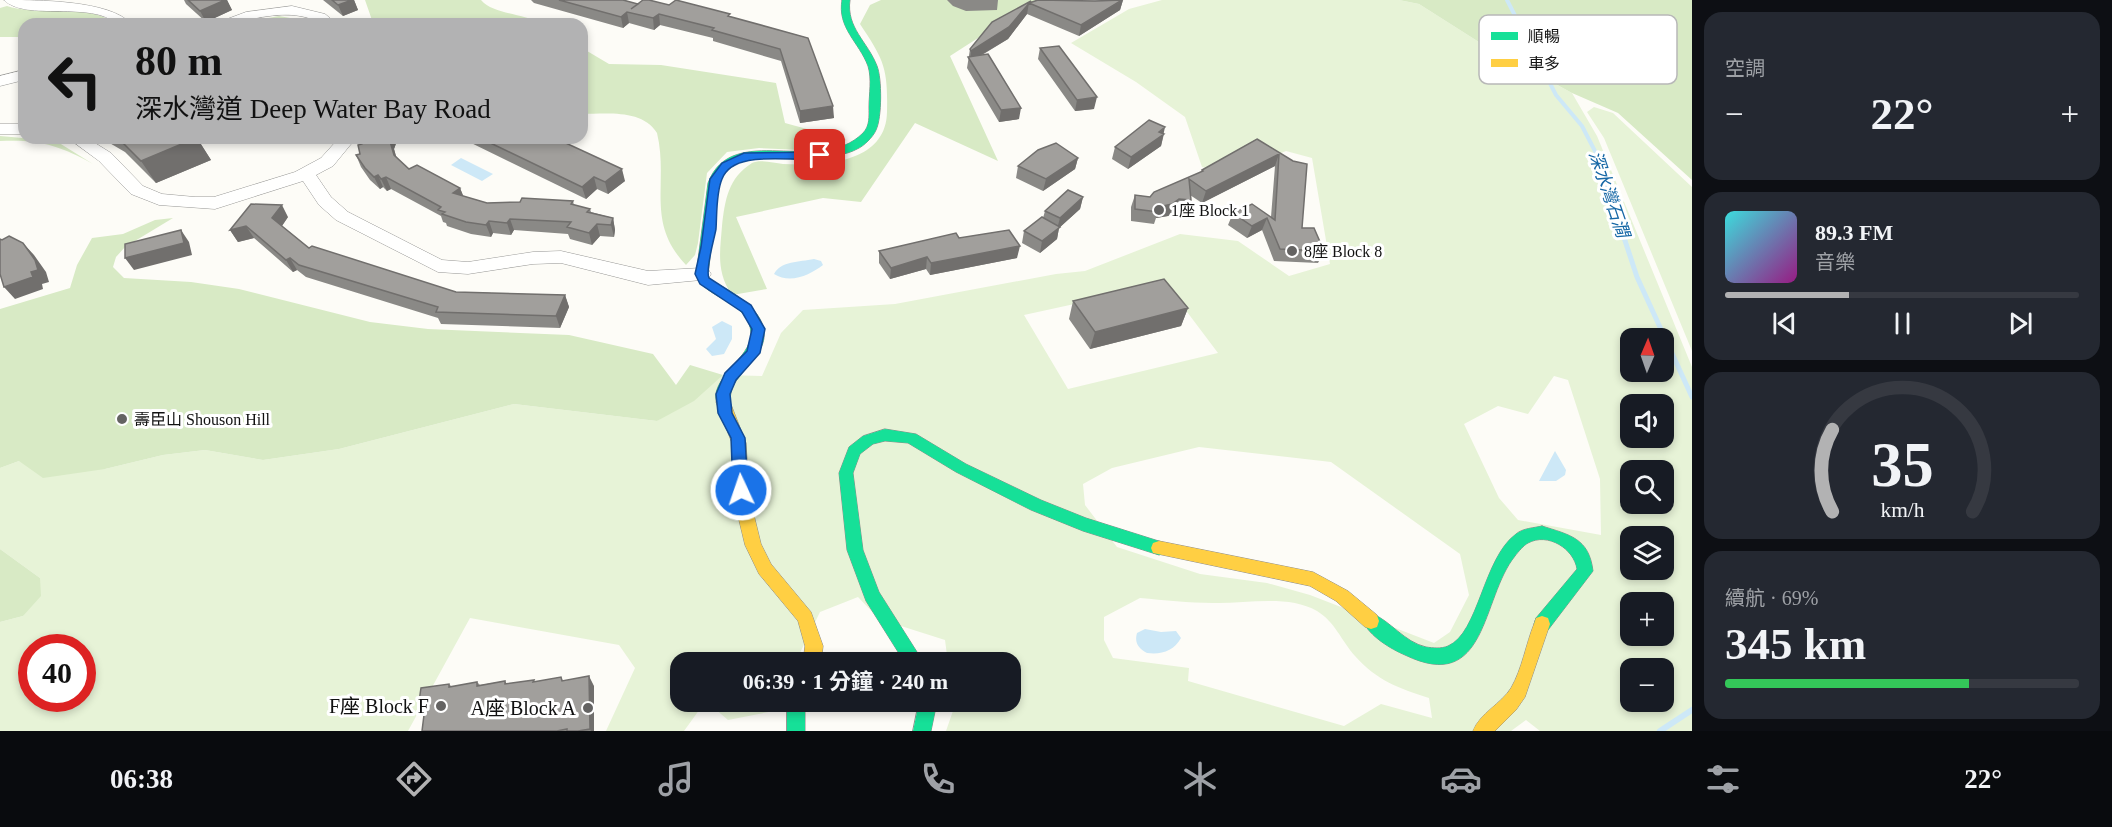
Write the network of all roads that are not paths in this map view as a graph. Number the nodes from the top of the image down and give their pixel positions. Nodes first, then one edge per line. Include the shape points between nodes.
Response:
1 (11, 0) edge
2 (846, 0) edge
3 (119, 18) edge
4 (240, 18) edge
5 (320, 18) edge
6 (18, 77) edge
7 (0, 82) edge
8 (18, 83) edge
9 (0, 129) edge
10 (18, 129) edge
11 (85, 144) edge
12 (343, 144) edge
13 (306, 173) junction
14 (701, 274) junction
15 (813, 652) edge
16 (908, 652) edge
17 (796, 712) edge
18 (926, 712) edge
19 (796, 731) edge
20 (922, 731) edge
21 (1482, 731) edge

1 - 3 street via 32,6 97,9
2 - 14 street via 843,15 874,71 871,131 856,145 831,154 751,156 726,165 716,179
4 - 5 street via 290,11
6 - 7 street
7 - 8 street
9 - 10 street
11 - 13 street via 105,157 137,190 159,200 215,203
12 - 13 street via 327,162
13 - 14 street via 325,201 342,216 438,266 468,268 547,257 574,259 648,278
14 - 15 street via 704,281 747,308 756,321 757,344 725,385 723,404 738,438 741,490 757,556 808,620
16 - 21 street via 868,589 852,537 847,465 862,443 882,435 910,438 995,486 1127,539 1223,563 1309,578 1338,593 1399,643 1435,655 1456,652 1470,638 1493,575 1510,548 1536,532 1563,538 1583,558 1585,571 1541,625 1519,691
17 - 19 street
18 - 20 street

